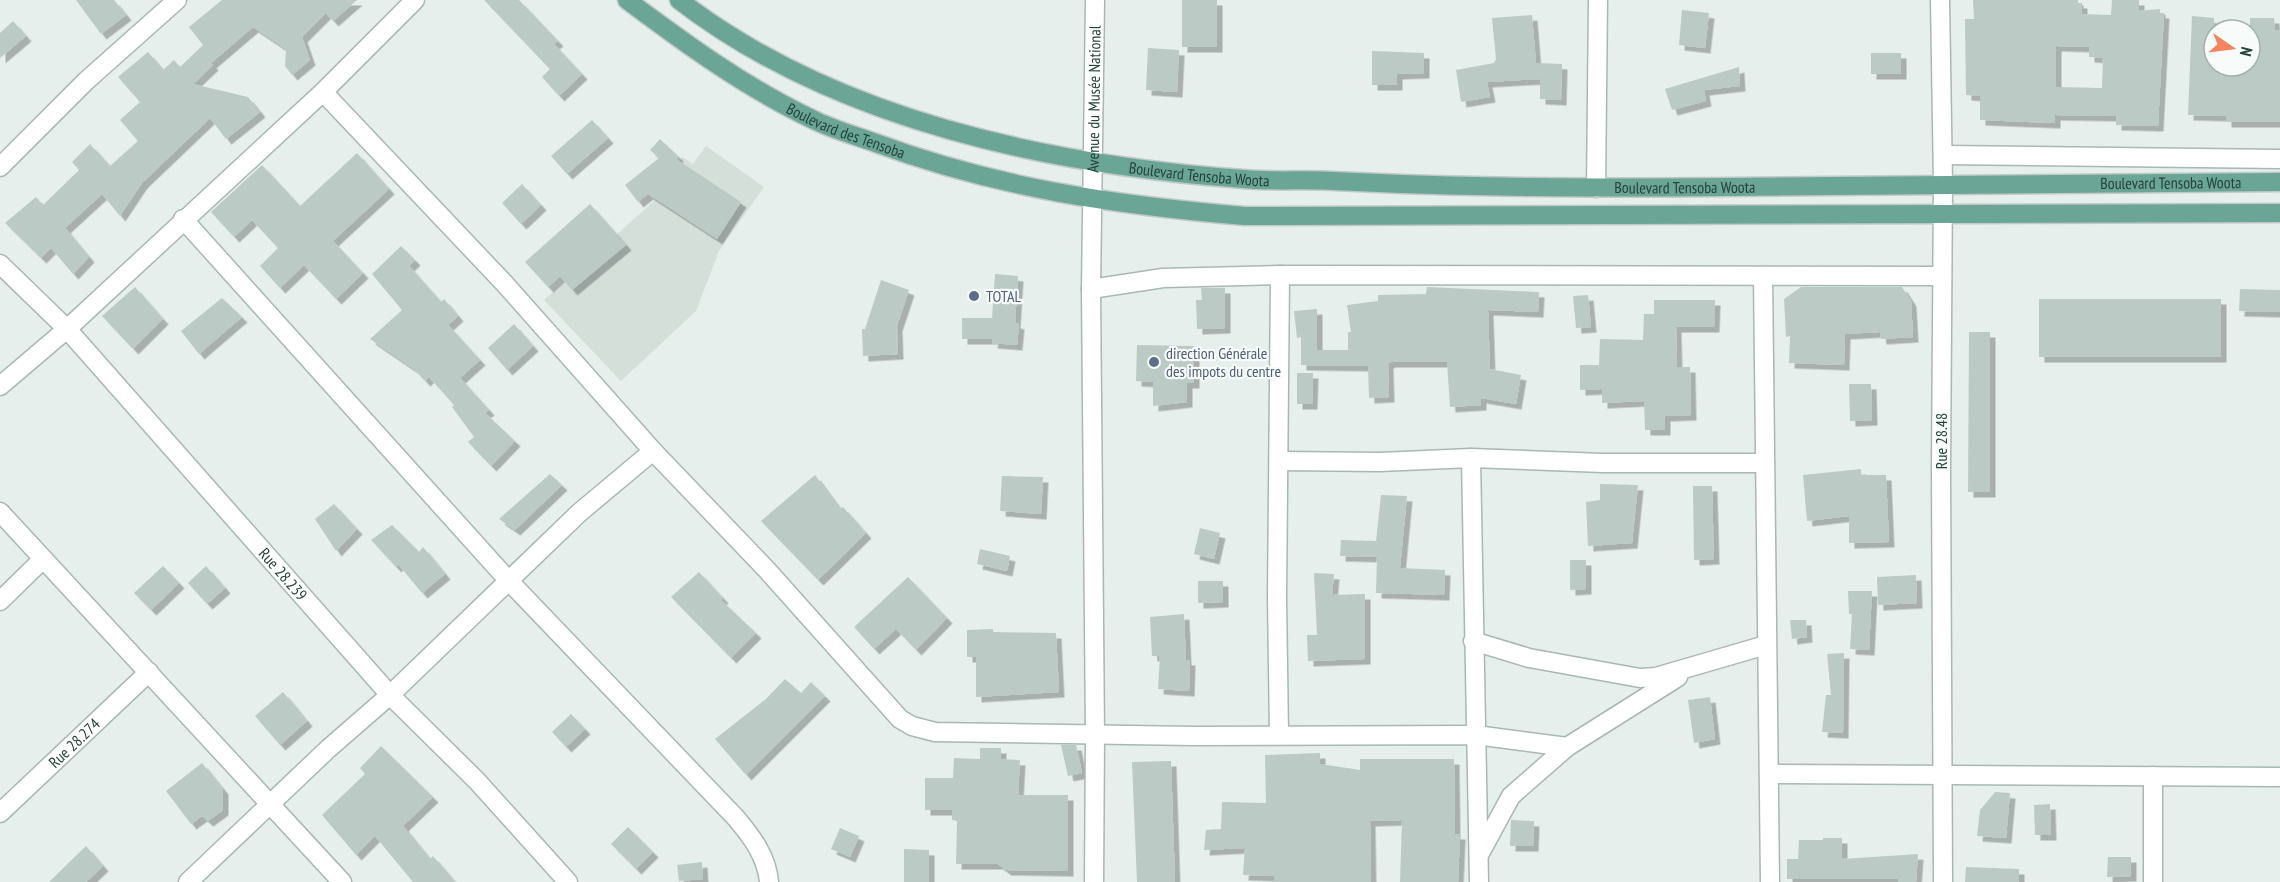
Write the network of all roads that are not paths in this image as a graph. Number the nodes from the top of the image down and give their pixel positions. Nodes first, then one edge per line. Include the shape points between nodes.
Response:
1 (177, 0) edge
2 (415, 0) edge
3 (627, 0) edge
4 (679, 0) edge
5 (1095, 0) edge
6 (1598, 0) edge
7 (1940, 0) edge
8 (323, 92) junction
9 (1943, 155) junction
10 (2280, 159) edge
11 (1093, 162) junction
12 (0, 167) edge
13 (2280, 182) edge
14 (1943, 184) junction
15 (1596, 188) junction
16 (1093, 199) junction
17 (1942, 213) junction
18 (2280, 213) edge
19 (183, 219) junction
20 (0, 264) edge
21 (1280, 275) junction
22 (1763, 276) junction
23 (1941, 276) junction
24 (1091, 289) junction
25 (67, 329) junction
26 (0, 386) edge
27 (652, 451) junction
28 (1471, 458) junction
29 (1280, 461) junction
30 (1765, 463) junction
31 (0, 512) edge
32 (43, 559) junction
33 (508, 580) junction
34 (0, 601) edge
35 (1473, 641) junction
36 (1766, 645) junction
37 (1695, 667) junction
38 (150, 672) junction
39 (390, 695) junction
40 (1279, 734) junction
41 (1095, 735) junction
42 (1476, 735) junction
43 (1567, 747) junction
44 (1769, 774) junction
45 (1944, 774) junction
46 (2153, 776) junction
47 (2280, 777) edge
48 (270, 807) junction
49 (0, 813) edge
50 (1478, 857) junction
51 (188, 882) edge
52 (342, 882) edge
53 (568, 882) edge
54 (769, 882) edge
55 (1094, 882) edge
56 (1479, 882) edge
57 (1770, 882) edge
58 (1943, 882) edge
59 (2153, 882) edge

1 - 12 street via 86,81
2 - 8 street
3 - 16 main road, Boulevard des Tensoba via 744,82 814,120 1000,183
4 - 11 main road, Boulevard des Tensoba via 759,52 830,90 1007,146
5 - 11 street, Avenue du Musée National
6 - 15 street
7 - 9 street, Rue 28.48
8 - 19 street
8 - 27 street via 504,283
9 - 10 street
9 - 14 street, Rue 28.48
11 - 15 main road, Boulevard Tensoba Woota via 1245,180
11 - 16 street, Avenue du Musée National
13 - 14 main road, Boulevard Tensoba Woota
14 - 15 main road, Boulevard Tensoba Woota
14 - 17 street, Rue 28.48
16 - 17 main road, Boulevard Tensoba Woota via 1137,207 1245,216
16 - 24 street, Avenue du Musée National
17 - 18 main road, Boulevard Tensoba Woota
17 - 23 street, Rue 28.48
19 - 25 street
19 - 33 street
20 - 25 street, Rue 28.239
21 - 22 street
21 - 24 street via 1163,278
21 - 29 street
22 - 23 street
22 - 30 street
23 - 45 street, Rue 28.48
24 - 41 street, Avenue du Musée National
25 - 26 street
25 - 39 street, Rue 28.239
27 - 33 street
27 - 41 street via 767,570 900,719 935,732
28 - 29 street
28 - 30 street
28 - 35 street
29 - 40 street
30 - 36 street
31 - 32 street
32 - 34 street
32 - 38 street
33 - 39 street
33 - 54 street via 736,818 755,840
35 - 37 street via 1529,658 1640,678
35 - 42 street
36 - 37 street
36 - 44 street
37 - 43 street
38 - 48 street
38 - 49 street, Rue 28.274
39 - 48 street
39 - 53 street, Rue 28.239 via 477,781
40 - 41 street
40 - 42 street
41 - 55 street, Avenue du Musée National
42 - 43 street
42 - 50 street
43 - 50 street via 1511,796
44 - 45 street
44 - 57 street
45 - 46 street
45 - 58 street, Rue 28.48
46 - 47 street
46 - 59 street
48 - 51 street
48 - 52 street
50 - 56 street

